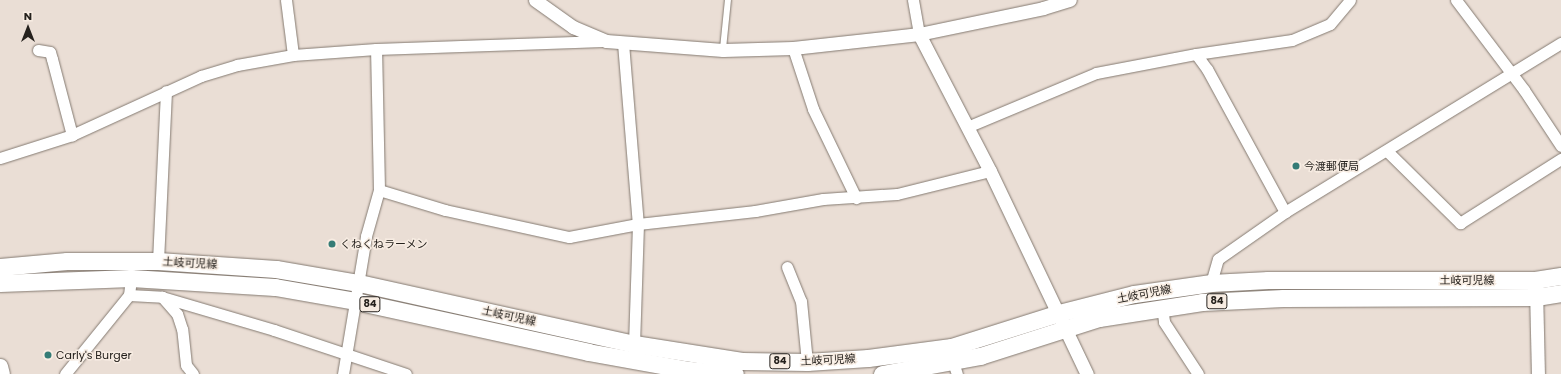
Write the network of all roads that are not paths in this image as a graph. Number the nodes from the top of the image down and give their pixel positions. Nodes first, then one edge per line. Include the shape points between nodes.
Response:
1 (286, 0) edge
2 (535, 0) edge
3 (728, 0) edge
4 (914, 0) edge
5 (1070, 0) edge
6 (1350, 0) edge
7 (1456, 0) edge
8 (919, 34) junction
9 (606, 41) junction
10 (623, 43) junction
11 (1561, 43) edge
12 (793, 48) junction
13 (376, 49) junction
14 (38, 50) dead end
15 (723, 50) junction
16 (1196, 54) junction
17 (293, 55) junction
18 (1511, 73) junction
19 (166, 91) junction
20 (967, 127) junction
21 (72, 135) junction
22 (1561, 146) edge
23 (1387, 151) junction
24 (0, 158) edge
25 (1561, 159) edge
26 (990, 171) junction
27 (379, 190) junction
28 (856, 198) junction
29 (1285, 212) junction
30 (638, 224) junction
31 (158, 261) junction
32 (0, 267) edge
33 (787, 267) dead end
34 (1561, 276) edge
35 (131, 278) junction
36 (0, 283) edge
37 (359, 283) junction
38 (1211, 283) junction
39 (1536, 289) junction
40 (1561, 292) edge
41 (129, 295) junction
42 (162, 296) junction
43 (355, 301) junction
44 (1162, 307) junction
45 (1062, 321) junction
46 (634, 344) junction
47 (346, 355) junction
48 (807, 362) junction
49 (0, 366) edge
50 (955, 368) edge
51 (2, 374) edge
52 (65, 374) edge
53 (193, 374) edge
54 (343, 374) edge
55 (406, 374) edge
56 (735, 374) edge
57 (882, 374) edge
58 (1087, 374) edge
59 (1198, 374) edge
60 (1538, 374) edge

1 - 17 street
2 - 9 street via 573,27
3 - 15 lane
4 - 8 street
5 - 8 street
6 - 16 street via 1330,24 1292,40
7 - 18 street
8 - 12 street
8 - 20 street
9 - 10 street
9 - 13 street
10 - 15 street
10 - 30 street
11 - 18 street
12 - 15 street
12 - 28 street via 813,110
13 - 17 street
13 - 27 street
14 - 21 street via 50,52
16 - 20 street via 1096,73
16 - 29 street via 1211,76
17 - 19 street via 237,65 201,76
18 - 22 street
18 - 23 street
19 - 21 street
19 - 31 street
20 - 26 street
21 - 24 street
23 - 25 street via 1460,223
23 - 29 street
26 - 28 street via 904,192
26 - 45 street
27 - 30 street via 445,210 569,237
27 - 37 street via 366,236
28 - 30 street via 822,199 755,211
29 - 38 street via 1218,259
30 - 46 street
31 - 32 main road, 土岐可児線 / 84 via 67,261
31 - 37 main road, 土岐可児線 / 84 via 276,269
33 - 48 street via 801,301
34 - 39 main road, 土岐可児線 / 84
35 - 36 main road, 土岐可児線 / 84
35 - 41 street
35 - 43 main road, 土岐可児線 / 84 via 275,287
37 - 43 street
37 - 46 main road, 土岐可児線 / 84
38 - 39 main road, 土岐可児線 / 84 via 1268,280
38 - 45 main road, 土岐可児線 / 84 via 1134,294
39 - 40 main road, 土岐可児線 / 84
39 - 44 main road, 土岐可児線 / 84 via 1283,298 1202,302
39 - 60 street
41 - 42 street
41 - 52 street
42 - 47 street
42 - 53 street via 177,314 182,329 186,365
43 - 47 street
43 - 56 main road, 土岐可児線 / 84 via 588,352 689,370
44 - 45 main road, 土岐可児線 / 84 via 1099,318
44 - 59 street via 1164,322
45 - 48 main road, 土岐可児線 / 84 via 951,347 868,358
45 - 50 main road, 土岐可児線 / 84 via 1037,339
45 - 58 street
46 - 48 main road, 土岐可児線 / 84 via 742,361
47 - 54 street
47 - 55 street
49 - 51 main road
50 - 57 main road, 土岐可児線 / 84

